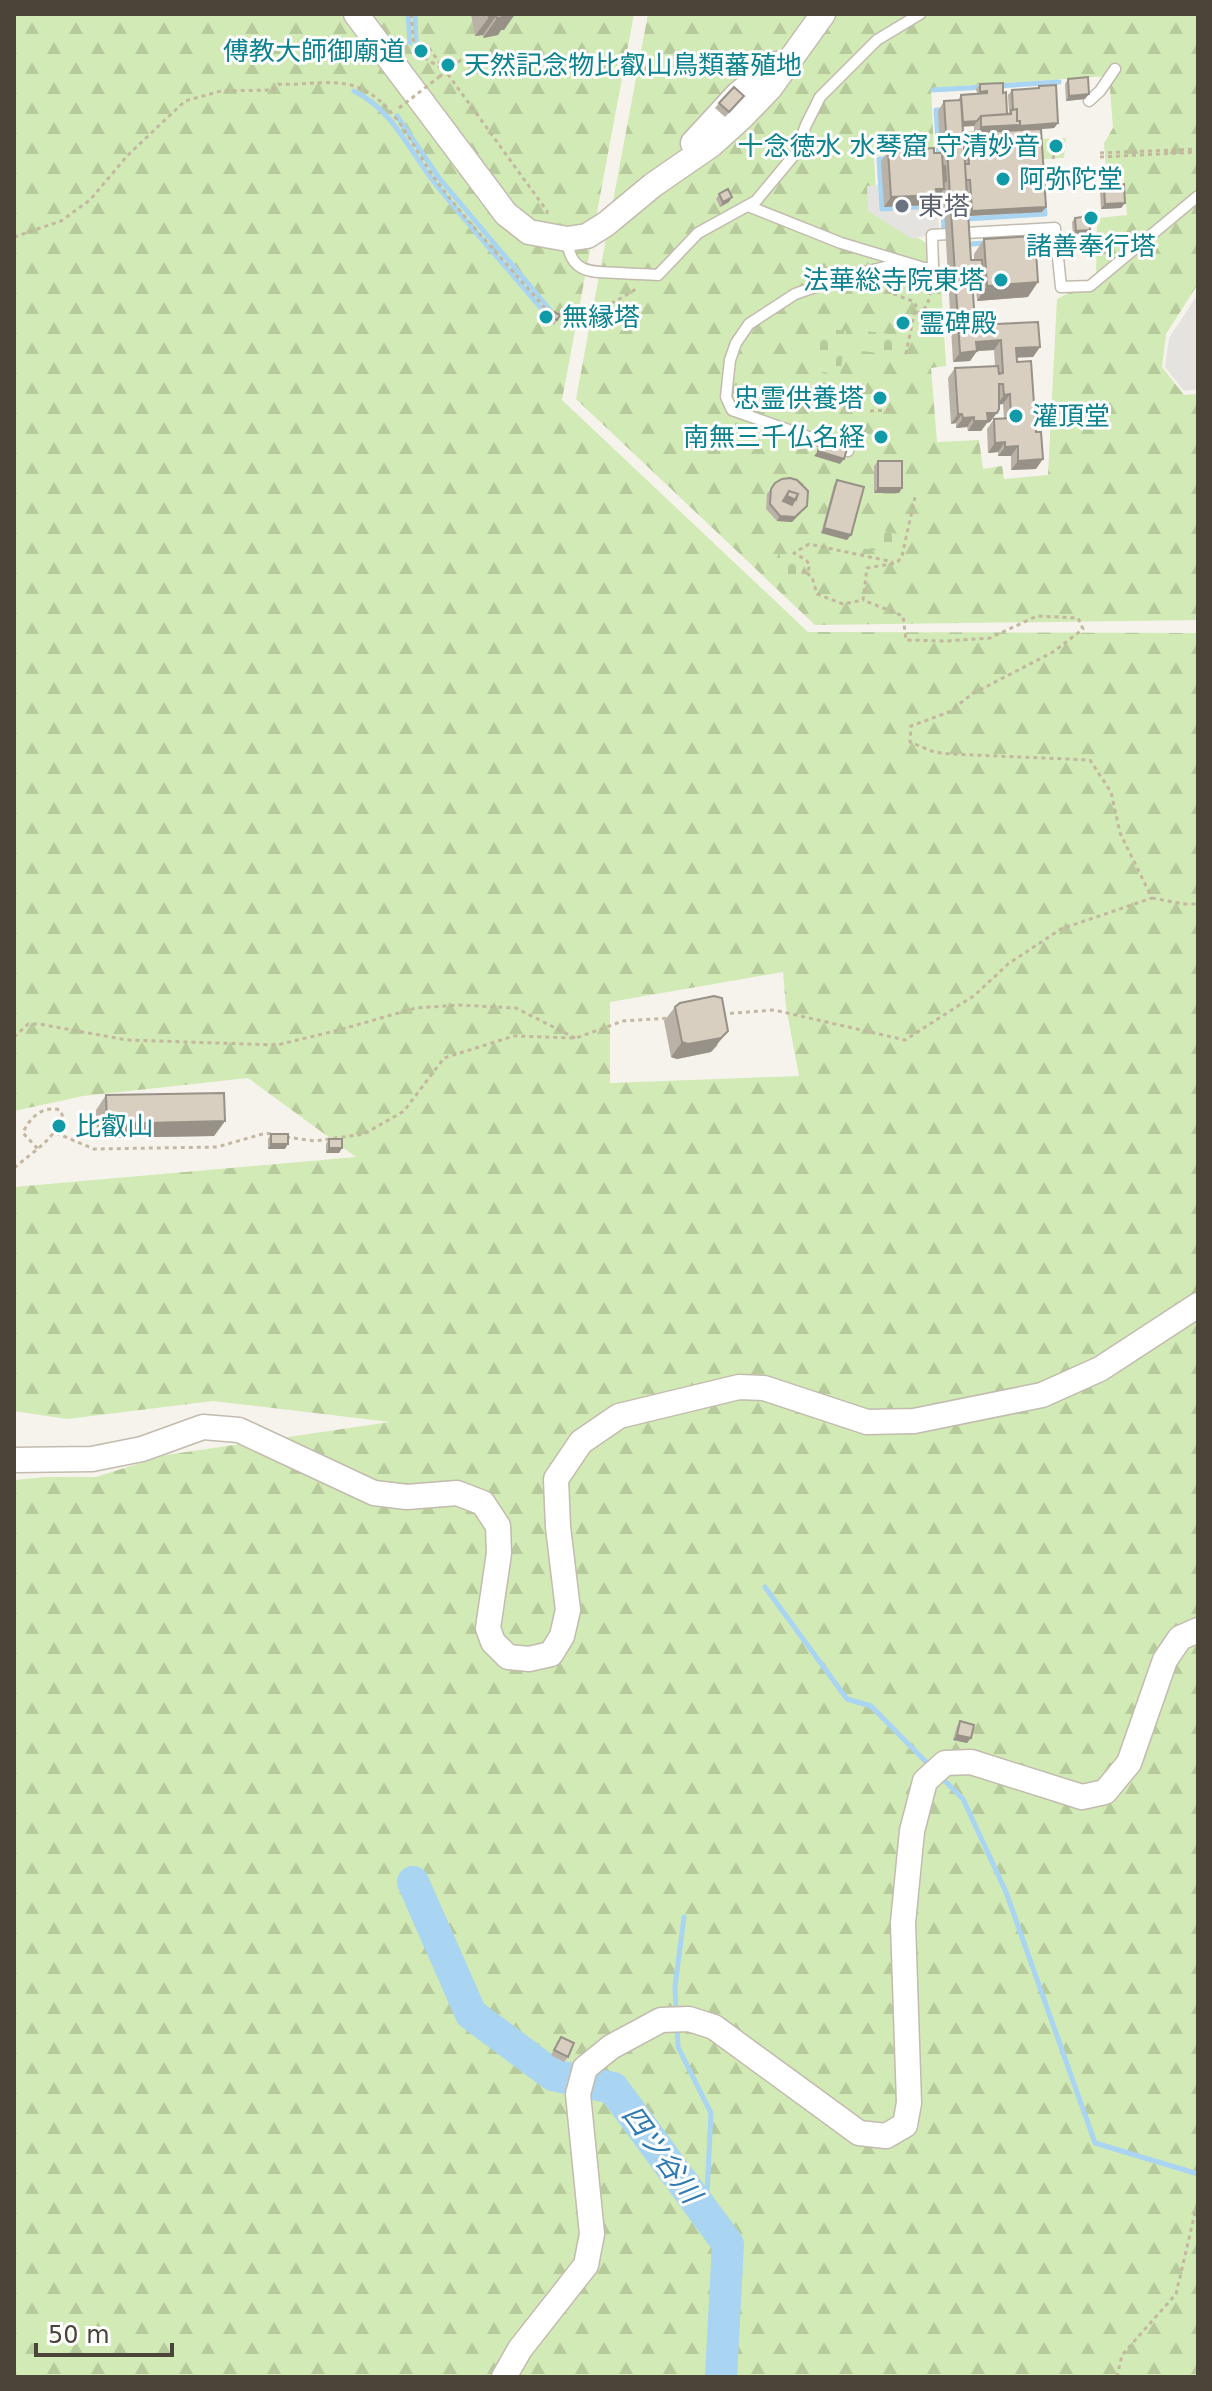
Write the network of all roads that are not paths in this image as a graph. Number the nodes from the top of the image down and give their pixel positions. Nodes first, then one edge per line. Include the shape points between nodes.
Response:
1 (356, 14) edge
2 (823, 14) edge
3 (920, 14) edge
4 (1115, 69) dead end
5 (1089, 101) edge
6 (1198, 196) edge
7 (748, 206) junction
8 (557, 237) junction
9 (903, 262) junction
10 (848, 451) edge
11 (1198, 1305) edge
12 (14, 1460) edge
13 (1198, 1630) edge
14 (504, 2377) edge

1 - 8 street via 506,214 529,232
2 - 8 street via 806,41 738,94 653,185 587,236
3 - 7 lane via 877,40 820,97 795,154
4 - 5 lane
6 - 9 lane via 1090,286 1061,287 1055,228 932,235 933,268
7 - 8 lane via 698,233 658,275 588,272 572,260
7 - 9 lane
9 - 10 lane via 795,294 749,324 733,352 726,397 732,410
11 - 12 street via 1100,1369 1042,1395 914,1421 867,1422 764,1388 739,1387 619,1416 581,1442 556,1479 568,1610 551,1654 529,1659 508,1657 488,1628 498,1526 483,1503 457,1493 374,1493 239,1430 203,1427 142,1449 92,1459
13 - 14 street via 1180,1638 1165,1660 1129,1763 1105,1792 1082,1797 971,1762 945,1763 927,1780 912,1831 903,1923 909,2103 905,2125 886,2136 859,2133 714,2027 689,2019 664,2020 611,2047 585,2068 578,2094 592,2234 586,2265

